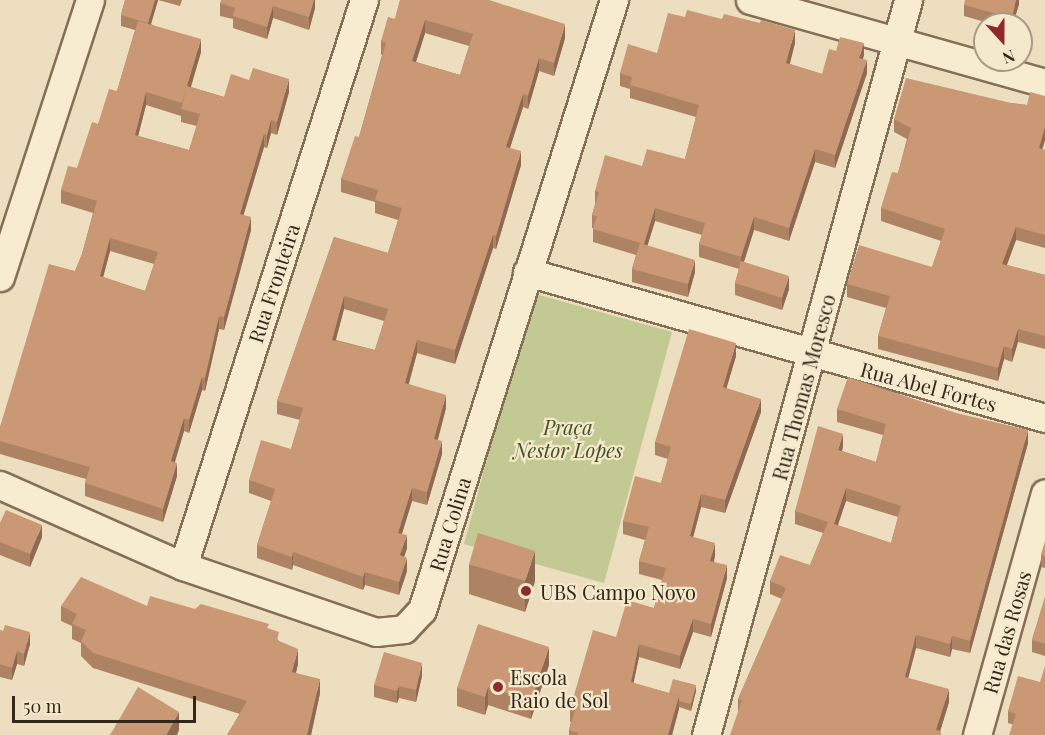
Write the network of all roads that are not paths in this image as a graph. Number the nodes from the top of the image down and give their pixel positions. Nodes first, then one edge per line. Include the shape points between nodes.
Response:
1 (90, 0) edge
2 (364, 0) edge
3 (614, 0) edge
4 (750, 0) edge
5 (908, 0) edge
6 (898, 39) junction
7 (1045, 83) edge
8 (527, 272) junction
9 (0, 277) edge
10 (813, 354) junction
11 (1045, 418) edge
12 (0, 485) edge
13 (1045, 493) edge
14 (183, 566) junction
15 (706, 735) edge
16 (977, 735) edge

1 - 9 street
2 - 14 street, Rua Fronteira
3 - 8 street, Rua Colina
4 - 6 street
5 - 6 street, Rua Thomas Moresco
6 - 7 street
6 - 10 street, Rua Thomas Moresco
8 - 10 street, Rua Abel Fortes
8 - 14 street, Rua Colina via 422,610 404,629 376,632
10 - 11 street, Rua Abel Fortes
10 - 15 street, Rua Thomas Moresco
12 - 14 street, Rua Colina
13 - 16 street, Rua das Rosas

